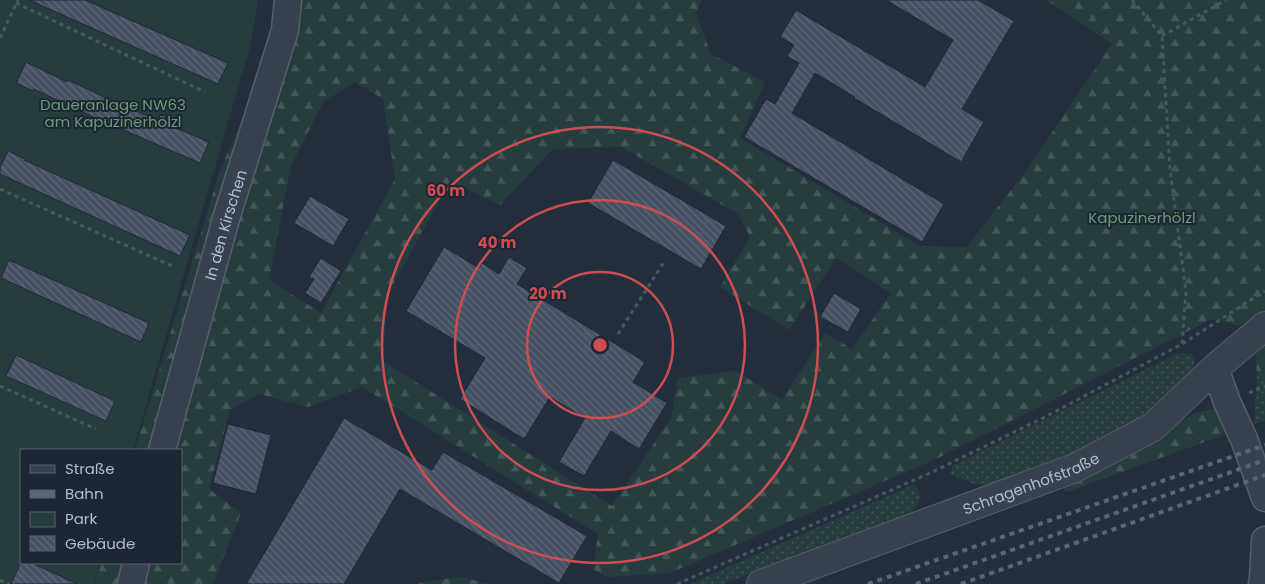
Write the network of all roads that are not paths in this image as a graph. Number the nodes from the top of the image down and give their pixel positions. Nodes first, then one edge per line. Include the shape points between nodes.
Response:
1 (288, 0) edge
2 (1265, 326) edge
3 (1215, 368) junction
4 (162, 449) edge
5 (1265, 498) edge
6 (1265, 540) edge
7 (136, 564) edge
8 (131, 584) edge
9 (761, 584) edge
10 (1262, 584) edge

1 - 4 street, In den Kirschen via 285,30 226,219
2 - 3 street, Schragenhofstraße
3 - 5 street
3 - 9 street, Schragenhofstraße via 1153,427 1075,468
6 - 10 street
7 - 8 street

